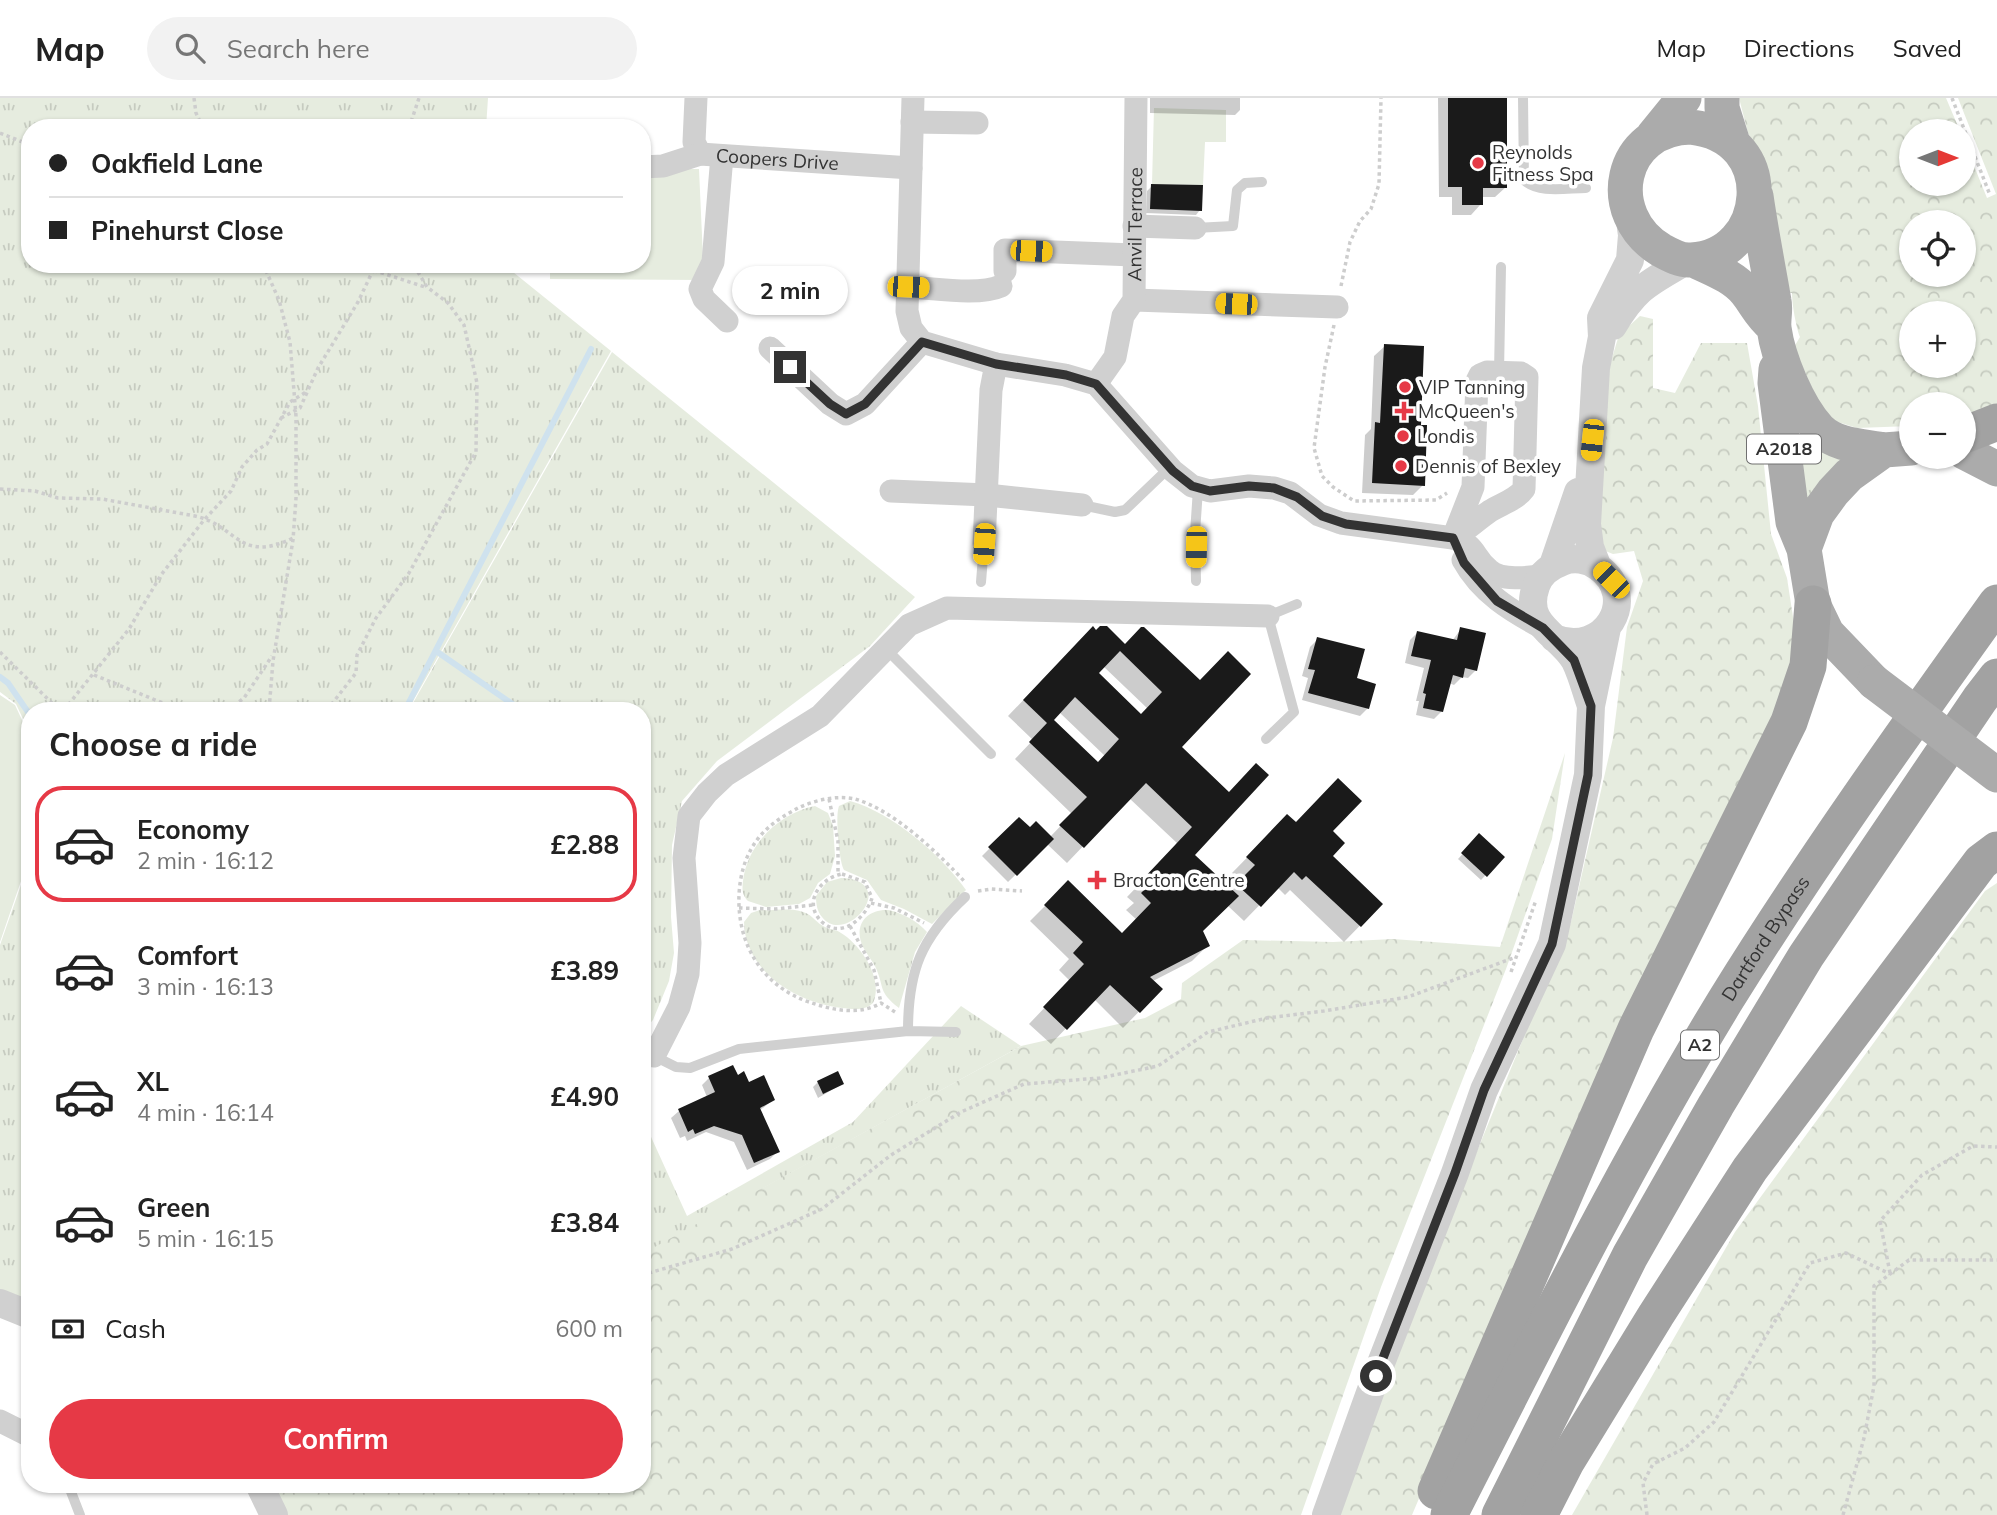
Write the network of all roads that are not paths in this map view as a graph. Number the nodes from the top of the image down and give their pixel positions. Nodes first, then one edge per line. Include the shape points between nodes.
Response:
1 (696, 98) edge
2 (913, 98) edge
3 (1136, 98) edge
4 (1523, 98) edge
5 (1684, 98) edge
6 (1722, 98) edge
7 (912, 121) junction
8 (977, 123) dead end
9 (1653, 136) junction
10 (1733, 144) junction
11 (711, 155) junction
12 (651, 167) edge
13 (911, 168) junction
14 (1262, 182) dead end
15 (1755, 184) junction
16 (1586, 188) dead end
17 (1629, 213) junction
18 (1134, 226) junction
19 (1195, 228) joint
20 (1134, 255) junction
21 (1691, 260) junction
22 (1501, 267) dead end
23 (908, 287) junction
24 (1134, 300) junction
25 (1337, 307) dead end
26 (727, 321) dead end
27 (1602, 337) junction
28 (1776, 338) junction
29 (922, 342) junction
30 (770, 348) dead end
31 (996, 364) junction
32 (1499, 372) junction
33 (1096, 384) junction
34 (1997, 422) edge
35 (1976, 430) edge
36 (1898, 449) edge
37 (1976, 458) edge
38 (1590, 466) junction
39 (1170, 467) junction
40 (1997, 469) edge
41 (1198, 489) junction
42 (891, 491) dead end
43 (987, 495) junction
44 (1082, 505) joint
45 (1453, 538) junction
46 (984, 544) joint
47 (1804, 549) junction
48 (1597, 565) junction
49 (1548, 570) junction
50 (1196, 581) dead end
51 (981, 582) dead end
52 (1997, 603) edge
53 (1297, 604) dead end
54 (1813, 604) junction
55 (1268, 616) junction
56 (1607, 628) junction
57 (1548, 633) junction
58 (886, 649) junction
59 (1997, 677) edge
60 (1591, 706) junction
61 (1266, 739) dead end
62 (991, 754) dead end
63 (1997, 775) edge
64 (1997, 850) edge
65 (969, 895) road end
66 (908, 1026) junction
67 (956, 1032) dead end
68 (651, 1055) edge
69 (651, 1061) edge
70 (0, 1303) edge
71 (21, 1311) edge
72 (0, 1421) edge
73 (21, 1432) edge
74 (71, 1493) edge
75 (263, 1493) edge
76 (80, 1515) edge
77 (274, 1515) edge
78 (1326, 1515) edge
79 (1427, 1515) edge
80 (1449, 1515) edge
81 (1500, 1515) edge
82 (1539, 1515) edge

1 - 11 street, Coopers Drive via 694,142
2 - 7 street
3 - 18 street, Anvil Terrace
4 - 16 lane via 1524,180 1540,188
5 - 9 main road
6 - 10 main road, A2018
7 - 8 street
7 - 13 street
9 - 10 main road via 1691,127 1714,131
9 - 17 main road via 1638,150 1629,169 1625,194
10 - 15 main road, A2018 via 1745,157
11 - 12 street
11 - 13 street, Coopers Drive
11 - 26 street via 713,262 700,289
13 - 23 street
14 - 19 lane via 1245,183 1237,190 1233,226
15 - 21 main road via 1752,208 1739,234 1719,252
15 - 28 main road, A2018 via 1775,304
17 - 21 main road, A2018 via 1647,240 1666,253
17 - 27 street via 1631,256 1601,318
18 - 19 street
18 - 20 street, Anvil Terrace
20 - 23 street via 1005,250 1003,279 993,289
20 - 24 street, Anvil Terrace
21 - 27 street via 1645,285
21 - 28 main road, A2018 via 1738,284
22 - 32 lane
23 - 29 street via 908,319
24 - 25 street
24 - 33 street, Anvil Terrace via 1124,316 1115,357
27 - 38 street
28 - 36 main road, A2018 via 1796,395 1819,428 1844,443
28 - 47 main road, A2018 via 1775,383 1793,522
29 - 30 street via 865,404 846,414
29 - 31 street
31 - 33 street
31 - 43 street
32 - 45 street via 1485,372 1477,381 1473,488
32 - 45 street via 1527,377 1524,489
33 - 39 street
34 - 35 highway
36 - 47 main road via 1849,475 1816,514
37 - 40 main road
38 - 48 street via 1587,524
38 - 49 street
39 - 41 street
39 - 44 lane via 1125,510
41 - 45 street via 1274,488 1297,497 1322,516 1346,524
41 - 50 lane
42 - 43 street
43 - 44 street
43 - 46 street
45 - 49 street via 1468,543 1495,574 1526,577
45 - 57 street via 1464,563 1497,601
46 - 51 lane
47 - 54 main road
48 - 49 street via 1567,560
48 - 56 street via 1616,592 1614,617
49 - 57 street via 1537,583 1533,607
52 - 80 highway, Dartford Bypass / A2 via 1866,786 1726,1001 1597,1224
53 - 55 lane
54 - 63 main road, bridge via 1827,633 1874,682
54 - 79 highway via 1808,666 1789,722 1636,1029
55 - 58 street via 947,608 909,625
55 - 61 lane via 1294,712
56 - 57 street via 1599,636 1577,643
56 - 60 street
57 - 60 street via 1574,660
58 - 62 lane
58 - 68 street via 820,716 726,775 689,816 684,858 688,974 679,1007
59 - 81 highway, A2 via 1806,956 1716,1105 1630,1256
60 - 78 street via 1588,775 1552,944 1484,1090
64 - 82 highway via 1981,862 1750,1169 1566,1462
65 - 66 lane via 922,949 909,996
66 - 67 lane
66 - 69 lane via 739,1049 690,1068
70 - 71 street
72 - 73 street
74 - 76 lane
75 - 77 street

